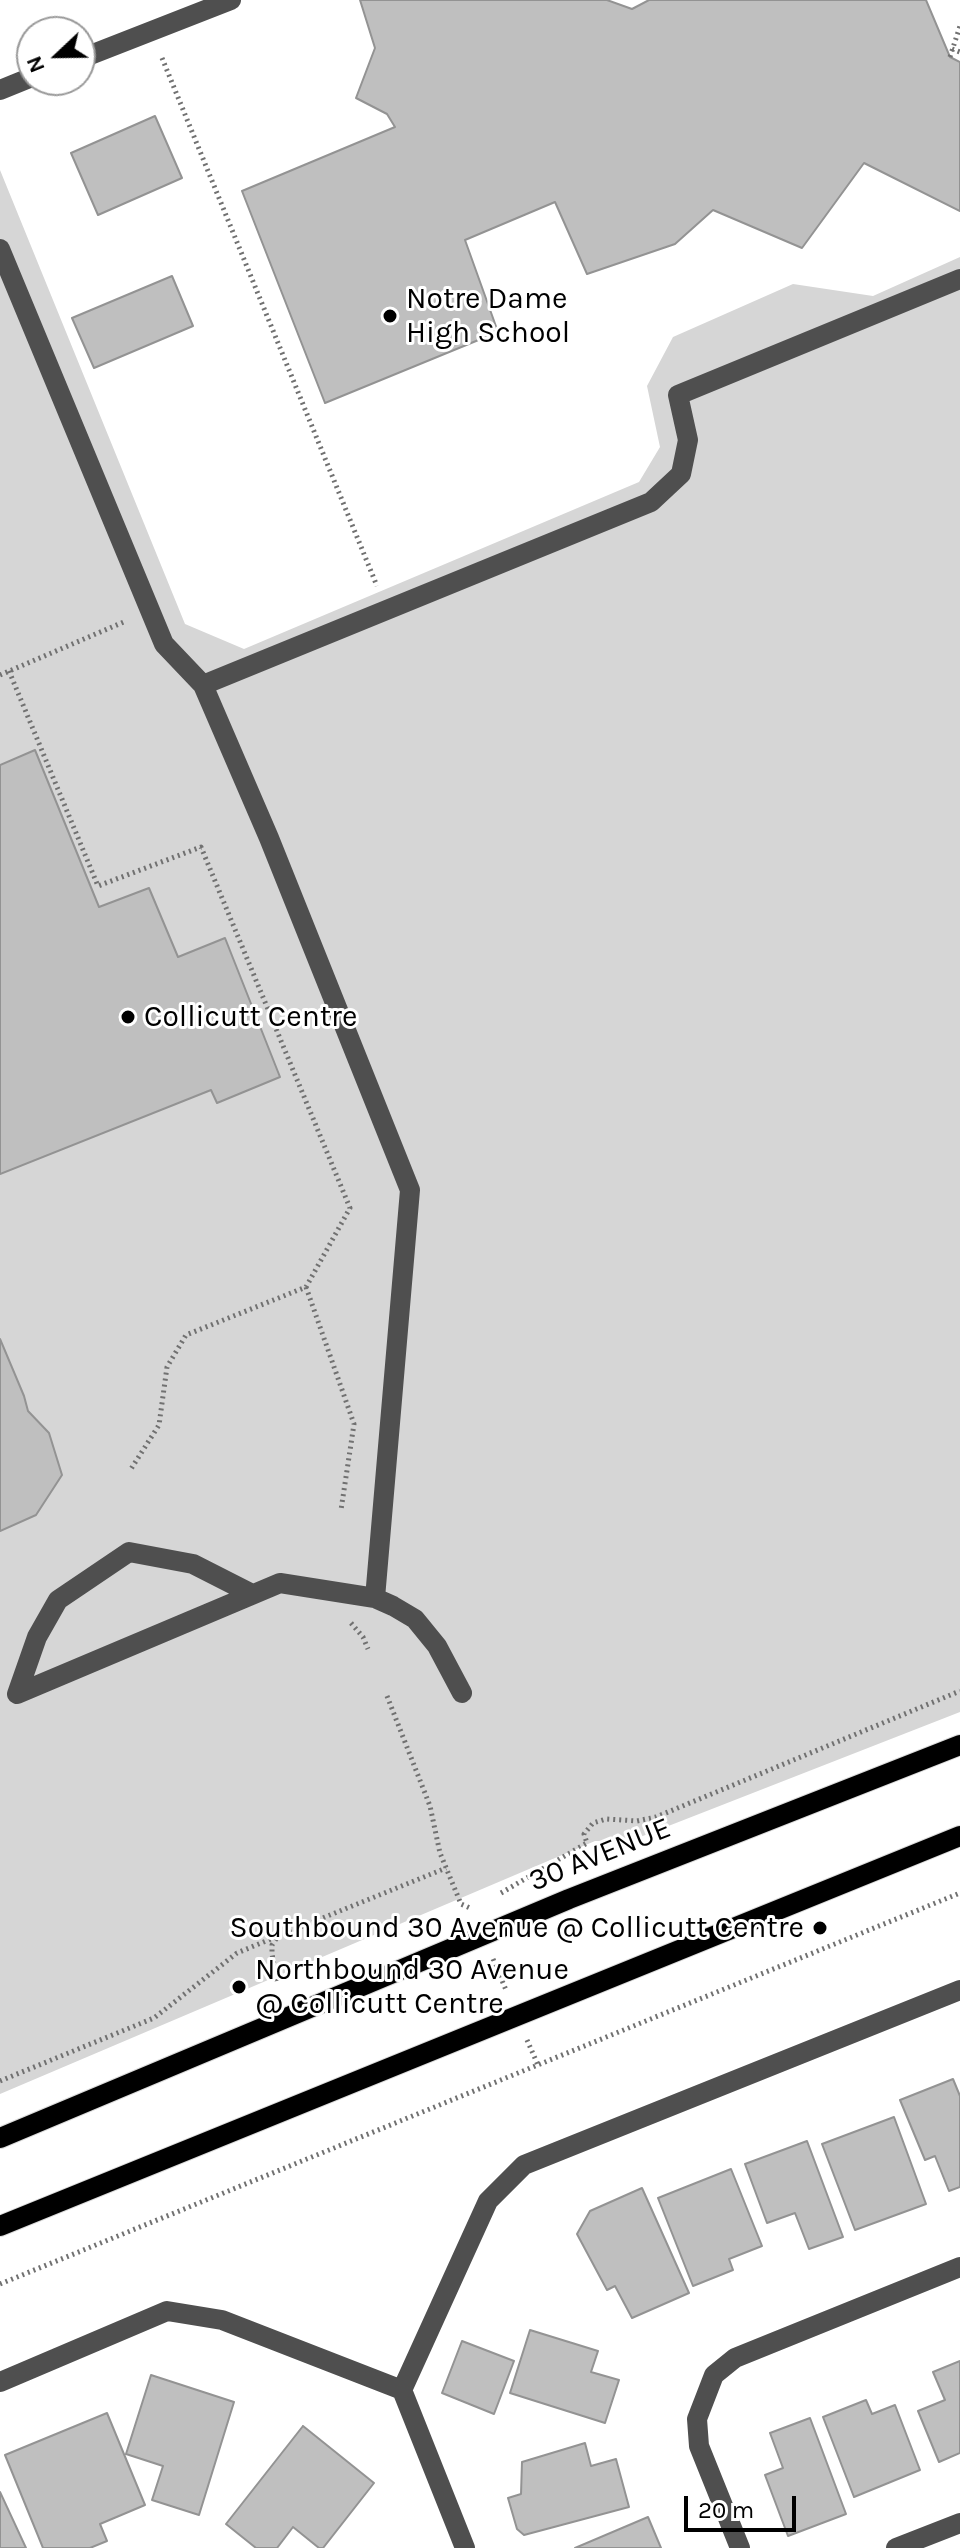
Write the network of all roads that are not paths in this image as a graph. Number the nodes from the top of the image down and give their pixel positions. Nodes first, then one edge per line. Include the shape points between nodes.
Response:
1 (231, 0) edge
2 (96, 53) edge
3 (0, 249) edge
4 (960, 279) edge
5 (203, 685) junction
6 (252, 1594) junction
7 (375, 1598) junction
8 (462, 1693) dead end
9 (960, 1745) edge
10 (960, 1836) edge
11 (960, 1990) edge
12 (0, 2138) edge
13 (0, 2226) edge
14 (960, 2267) edge
15 (0, 2382) edge
16 (402, 2390) junction
17 (960, 2523) edge
18 (465, 2548) edge
19 (740, 2548) edge
20 (896, 2548) edge

1 - 2 street
3 - 5 street via 164,644
4 - 5 street via 678,395 688,440 681,474 651,502
5 - 7 street via 410,1190
6 - 6 street via 17,1694 37,1637 58,1600 129,1552 193,1564
6 - 7 street via 280,1583
7 - 8 street via 415,1619 437,1646
9 - 12 main road, 30 AVENUE via 483,1935
10 - 13 main road
11 - 16 street via 524,2165 488,2201
14 - 19 street via 735,2358 714,2375 697,2419 699,2446
15 - 16 street via 167,2311 222,2320
16 - 18 street
17 - 20 street

